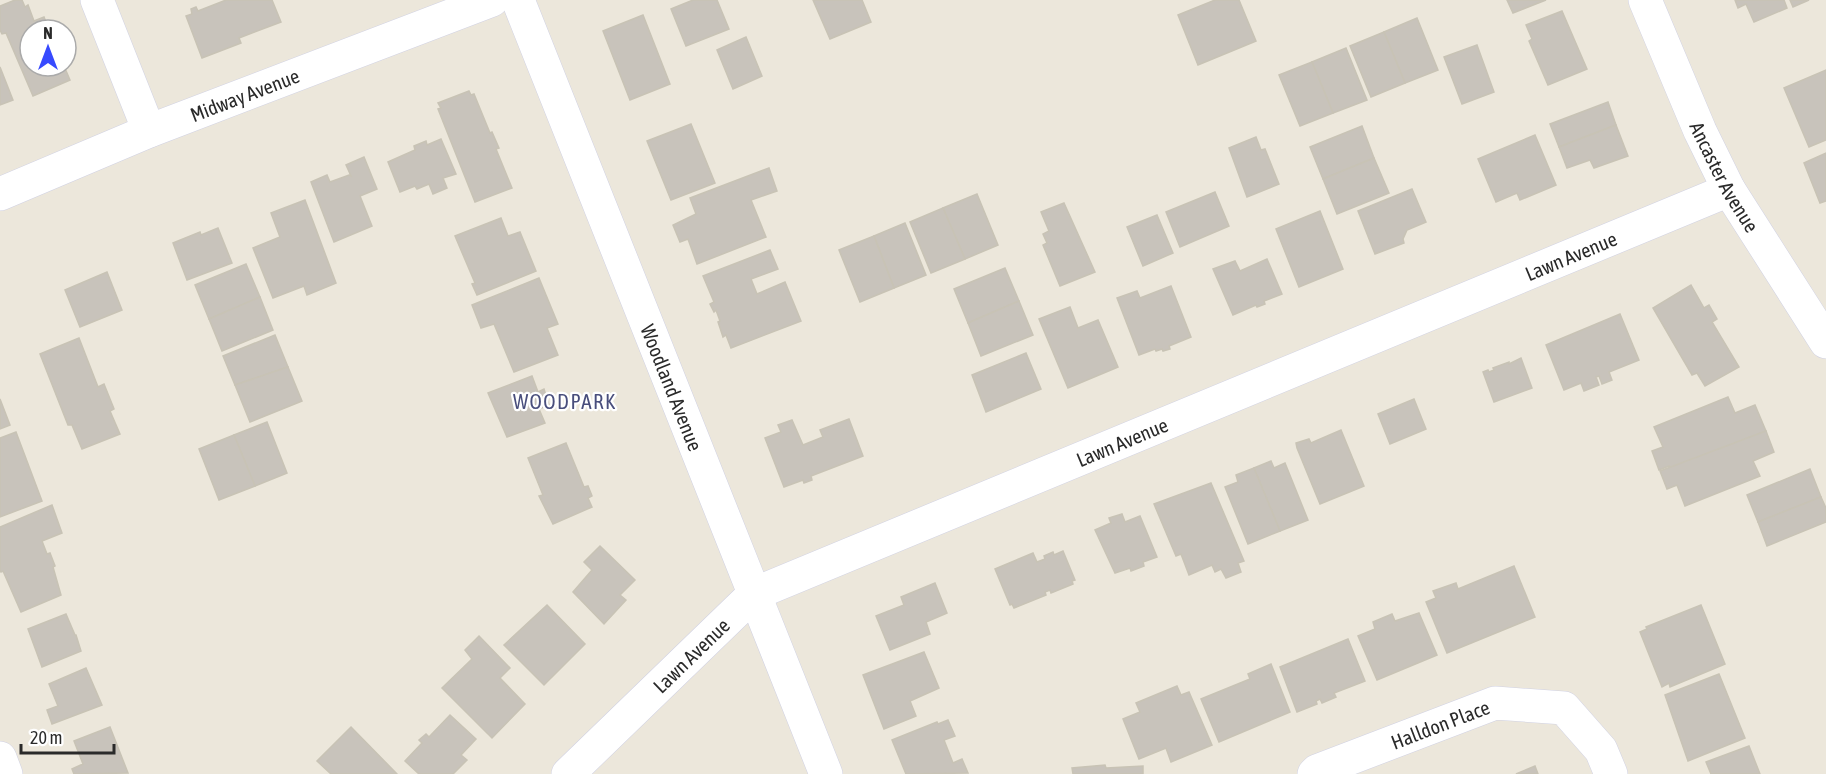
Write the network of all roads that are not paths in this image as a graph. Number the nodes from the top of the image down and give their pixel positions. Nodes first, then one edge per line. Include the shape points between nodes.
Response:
1 (97, 0) edge
2 (492, 0) edge
3 (518, 0) edge
4 (1645, 0) edge
5 (149, 131) junction
6 (1729, 190) junction
7 (0, 194) edge
8 (1826, 342) edge
9 (754, 594) junction
10 (0, 758) edge
11 (6, 774) edge
12 (568, 774) edge
13 (826, 774) edge
14 (1314, 774) edge
15 (1611, 774) edge

1 - 5 street
2 - 5 street, Midway Avenue
3 - 9 street, Woodland Avenue
4 - 6 street, Ancaster Avenue
5 - 7 street, Midway Avenue
6 - 8 street, Ancaster Avenue
6 - 9 street, Lawn Avenue
9 - 12 street, Lawn Avenue
9 - 13 street, Woodland Avenue
10 - 11 street
14 - 15 street, Halldon Place via 1495,703 1564,708 1601,750

